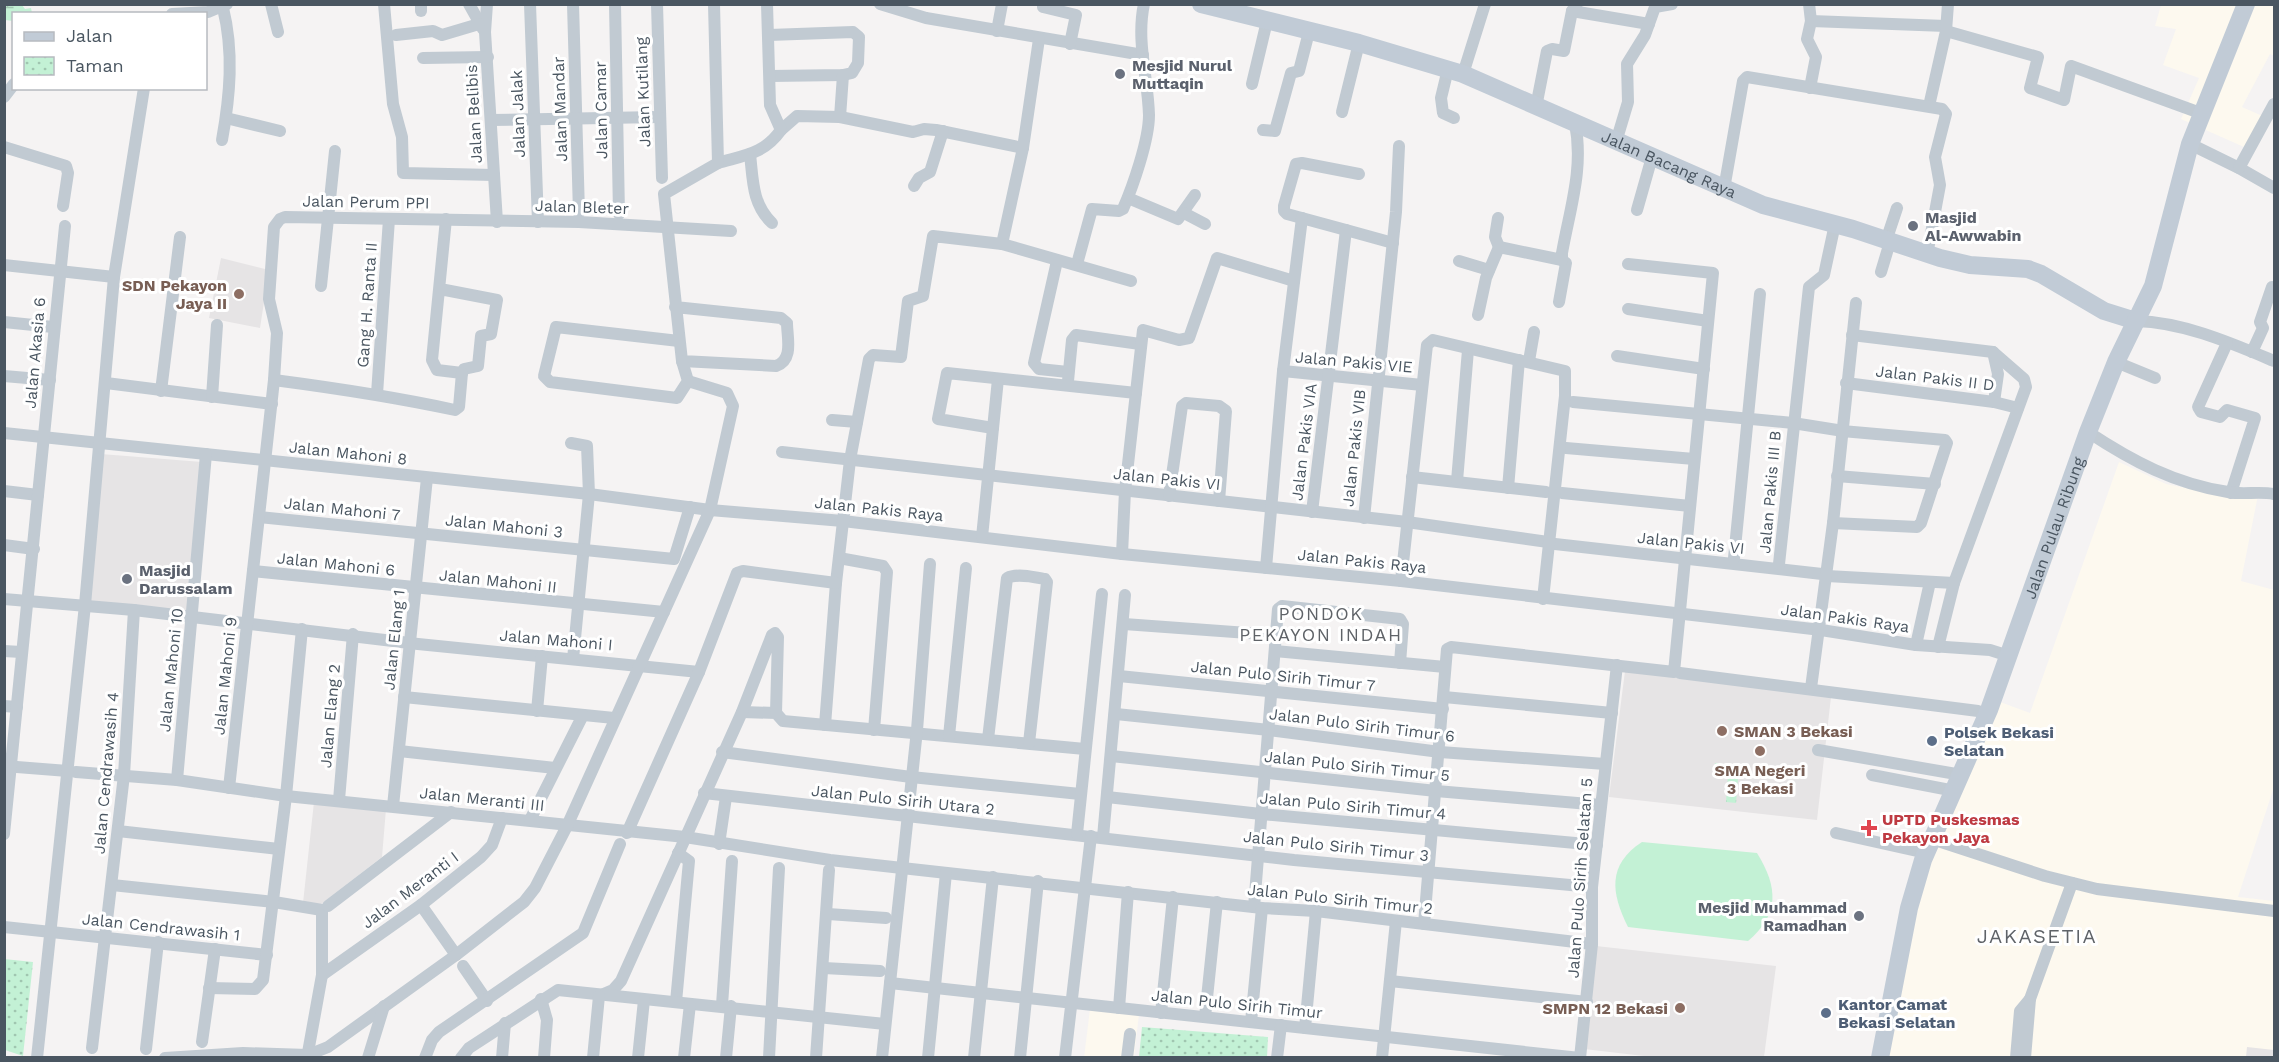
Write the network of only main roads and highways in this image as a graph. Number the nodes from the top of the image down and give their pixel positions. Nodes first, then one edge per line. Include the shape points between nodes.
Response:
1 (1201, 4) edge
2 (2246, 4) edge
3 (1237, 9) edge
4 (2136, 321) junction
5 (1880, 1058) edge

1 - 3 main road, Jalan Bacang Raya
2 - 4 main road, Jalan Pulau Ribung via 2190,144 2162,260
3 - 4 main road, Jalan Bacang Raya via 1267,21 1455,72 1506,91 1763,205 1927,255 1970,265 2028,269 2104,311
4 - 5 main road, Jalan Pulau Ribung via 2088,432 2009,656 1929,846 1911,900

